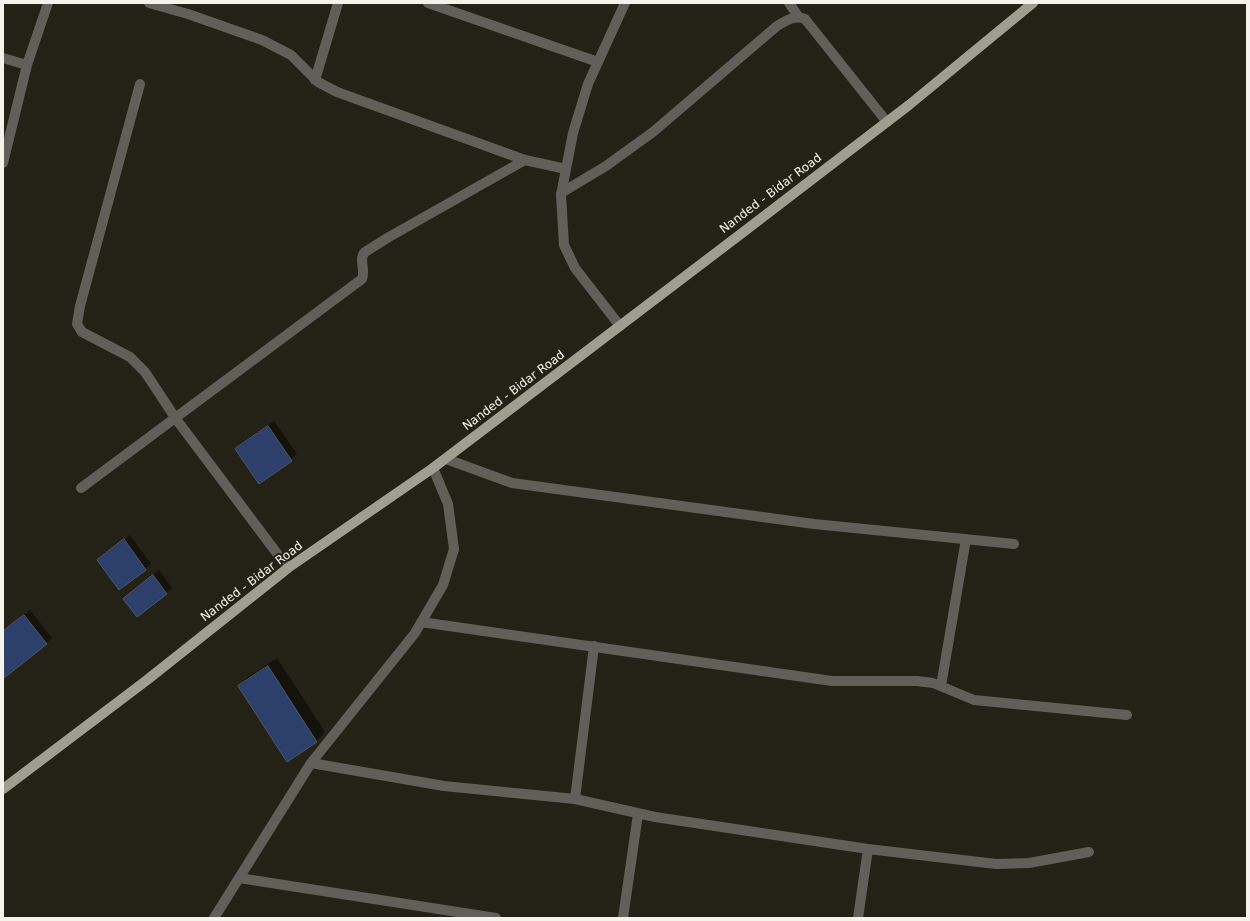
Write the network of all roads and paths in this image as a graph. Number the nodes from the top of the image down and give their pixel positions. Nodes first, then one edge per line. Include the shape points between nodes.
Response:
1 (48, 3) edge
2 (149, 3) edge
3 (338, 3) edge
4 (428, 3) edge
5 (625, 3) edge
6 (788, 3) edge
7 (1033, 3) edge
8 (798, 16) junction
9 (3, 58) edge
10 (598, 62) junction
11 (27, 65) junction
12 (315, 80) junction
13 (140, 84) dead end
14 (887, 122) junction
15 (525, 160) junction
16 (3, 163) edge
17 (566, 169) junction
18 (561, 193) junction
19 (620, 326) junction
20 (176, 419) junction
21 (446, 459) junction
22 (433, 468) junction
23 (81, 488) dead end
24 (966, 540) junction
25 (1014, 544) dead end
26 (288, 568) junction
27 (422, 622) junction
28 (594, 646) junction
29 (941, 686) junction
30 (1127, 714) dead end
31 (311, 763) junction
32 (3, 789) edge
33 (575, 799) junction
34 (638, 814) junction
35 (868, 849) junction
36 (1089, 852) dead end
37 (239, 878) junction
38 (214, 918) edge
39 (496, 918) edge
40 (623, 918) edge
41 (858, 918) edge

1 - 11 street
2 - 12 street via 262,40 291,54
3 - 12 street
4 - 10 street
5 - 10 street
6 - 8 street
7 - 14 main road, Nanded - Bidar Road
8 - 14 street via 805,19
8 - 18 street via 776,26 653,132 606,166
9 - 11 street
10 - 17 street via 588,84 573,133
11 - 16 street
12 - 15 street via 337,92
13 - 20 street via 77,324 82,332 130,357 145,372
14 - 19 main road, Nanded - Bidar Road
15 - 17 street
15 - 20 street via 365,252 362,255 362,279
17 - 18 street
18 - 19 street via 560,211 564,245 576,268
19 - 21 main road, Nanded - Bidar Road
20 - 23 street
20 - 26 street
21 - 22 main road, Nanded - Bidar Road
21 - 24 street via 512,483 814,524
22 - 26 main road, Nanded - Bidar Road
22 - 27 street via 448,504 454,549 443,585
24 - 25 street
24 - 29 street
26 - 32 main road, Nanded - Bidar Road
27 - 28 street
27 - 31 street
28 - 29 street via 832,681 917,681
28 - 33 street
29 - 30 street via 974,700
31 - 33 street via 444,786
31 - 37 street
33 - 34 street
34 - 35 street
34 - 40 street
35 - 36 street via 996,864 1029,863
35 - 41 street
37 - 38 street
37 - 39 street

